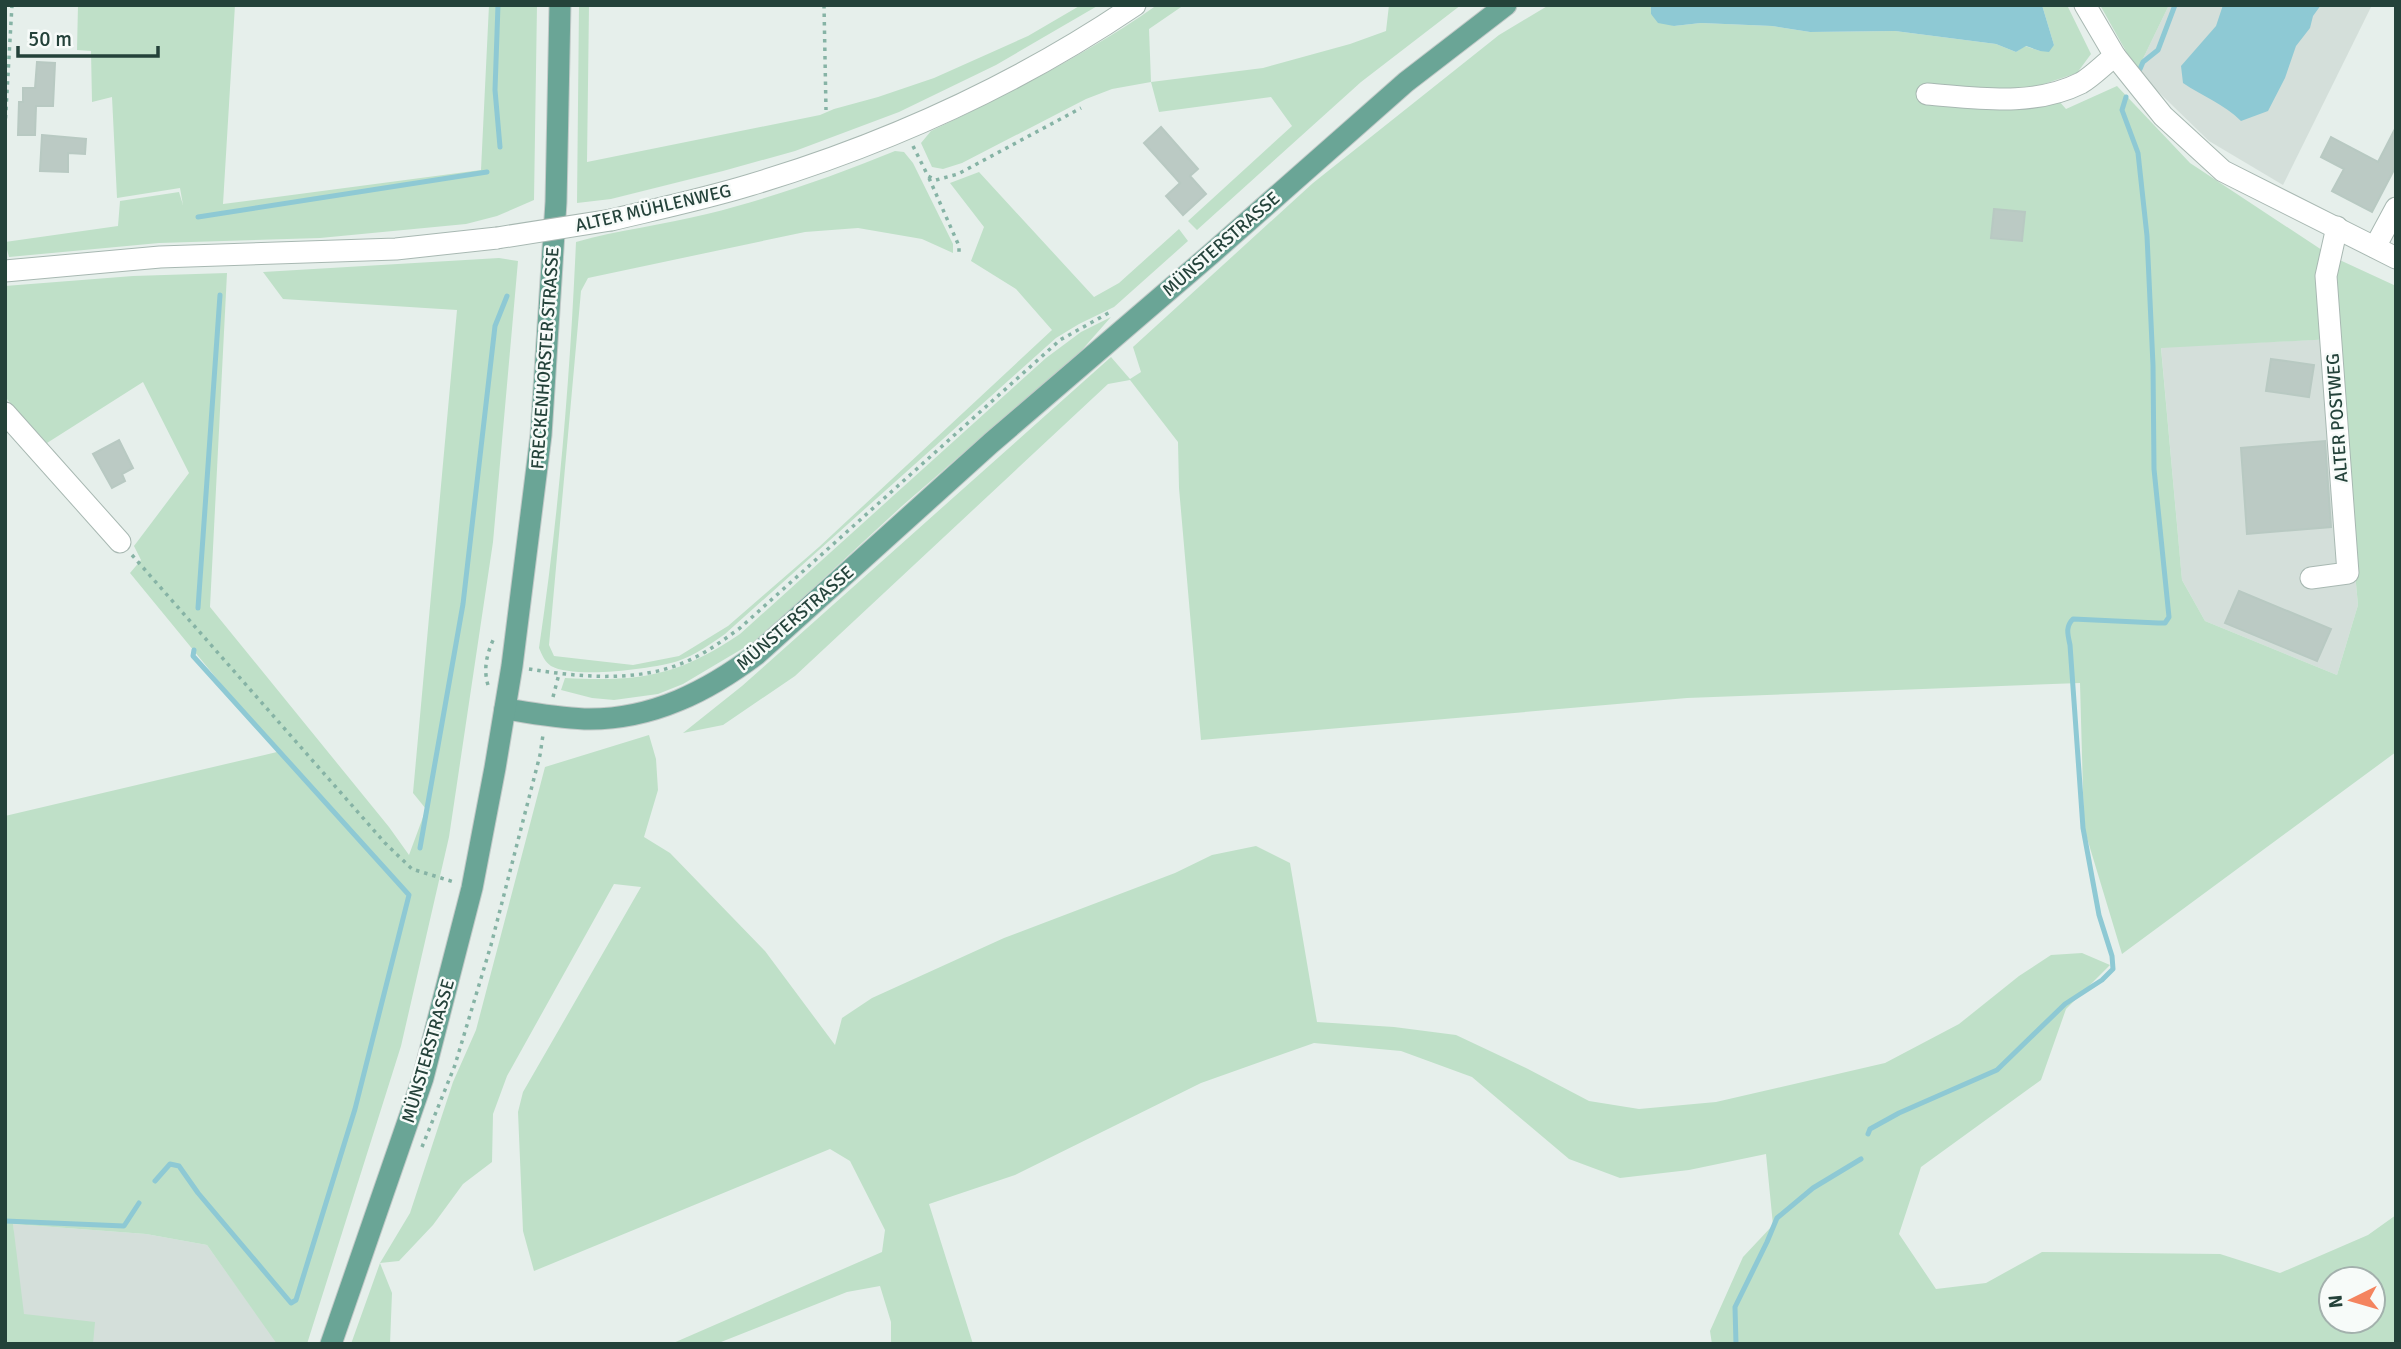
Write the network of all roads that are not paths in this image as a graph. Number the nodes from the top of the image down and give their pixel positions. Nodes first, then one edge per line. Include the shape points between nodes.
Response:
1 (560, 5) edge
2 (1135, 5) edge
3 (1506, 5) edge
4 (2085, 5) edge
5 (2115, 56) junction
6 (1927, 94) dead end
7 (2396, 208) edge
8 (2337, 227) junction
9 (2375, 247) junction
10 (2396, 258) edge
11 (5, 271) edge
12 (5, 413) edge
13 (120, 542) road end
14 (2311, 578) dead end
15 (505, 709) junction
16 (331, 1344) edge

1 - 15 main road, FRECKENHORSTER STRASSE via 556,202 541,435
2 - 11 street, ALTER MÜHLENWEG, bridge via 998,88 906,130 751,185 611,220 396,249 160,257
3 - 15 main road, MÜNSTERSTRASSE via 1406,82 727,676 695,695 627,717 589,719
4 - 5 street
5 - 6 street via 2083,82 2052,94 2015,100
5 - 8 street via 2163,116 2223,171
7 - 9 street
8 - 9 street
8 - 14 street, ALTER POSTWEG via 2326,276 2348,573
9 - 10 street
12 - 13 street
15 - 16 main road, MÜNSTERSTRASSE via 472,888 423,1078

